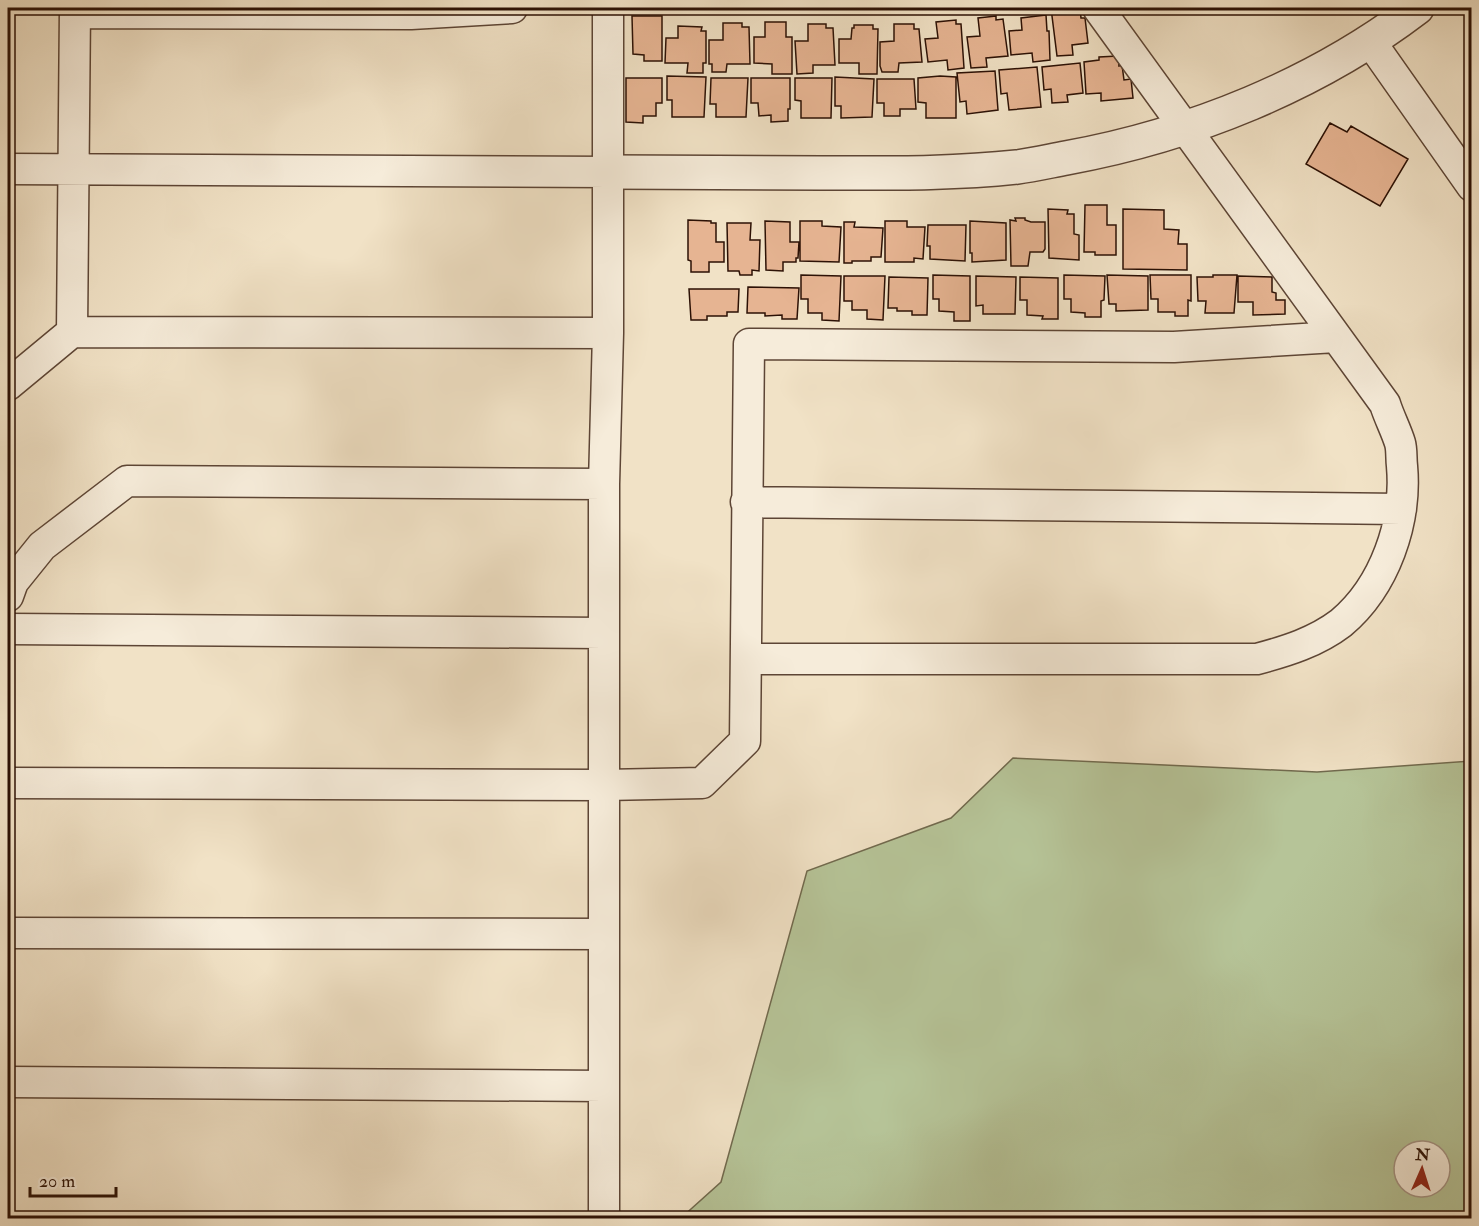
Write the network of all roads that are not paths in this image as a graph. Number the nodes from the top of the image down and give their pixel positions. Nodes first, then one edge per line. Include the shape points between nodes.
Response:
1 (512, 8) edge
2 (608, 8) edge
3 (1098, 8) edge
4 (1417, 8) edge
5 (75, 10) edge
6 (1370, 42) junction
7 (1185, 128) junction
8 (8, 169) edge
9 (74, 170) junction
10 (609, 172) junction
11 (1472, 186) edge
12 (72, 332) junction
13 (608, 333) junction
14 (1336, 337) junction
15 (8, 386) edge
16 (604, 484) junction
17 (747, 502) junction
18 (1401, 509) junction
19 (8, 596) edge
20 (8, 629) edge
21 (603, 633) junction
22 (746, 659) junction
23 (8, 783) edge
24 (605, 785) junction
25 (8, 933) edge
26 (604, 934) junction
27 (8, 1082) edge
28 (603, 1086) junction
29 (604, 1218) edge

1 - 5 street via 411,14
2 - 10 street
3 - 7 street
4 - 6 street
5 - 9 street
6 - 7 street via 1253,103
6 - 11 street
7 - 10 street via 1094,153 1019,167 931,173
7 - 14 street
8 - 9 street
9 - 10 street
9 - 12 street
10 - 13 street
12 - 13 street
12 - 15 street
13 - 16 street
14 - 17 street via 1173,346 748,344
14 - 18 street via 1385,404 1400,444
16 - 19 street via 127,481 42,546 13,582
16 - 21 street
17 - 18 street
17 - 22 street
18 - 22 street via 1386,562 1365,596 1340,623 1296,649 1257,658
20 - 21 street
21 - 24 street
22 - 24 street via 745,741 702,783
23 - 24 street
24 - 26 street
25 - 26 street
26 - 28 street
27 - 28 street
28 - 29 street

